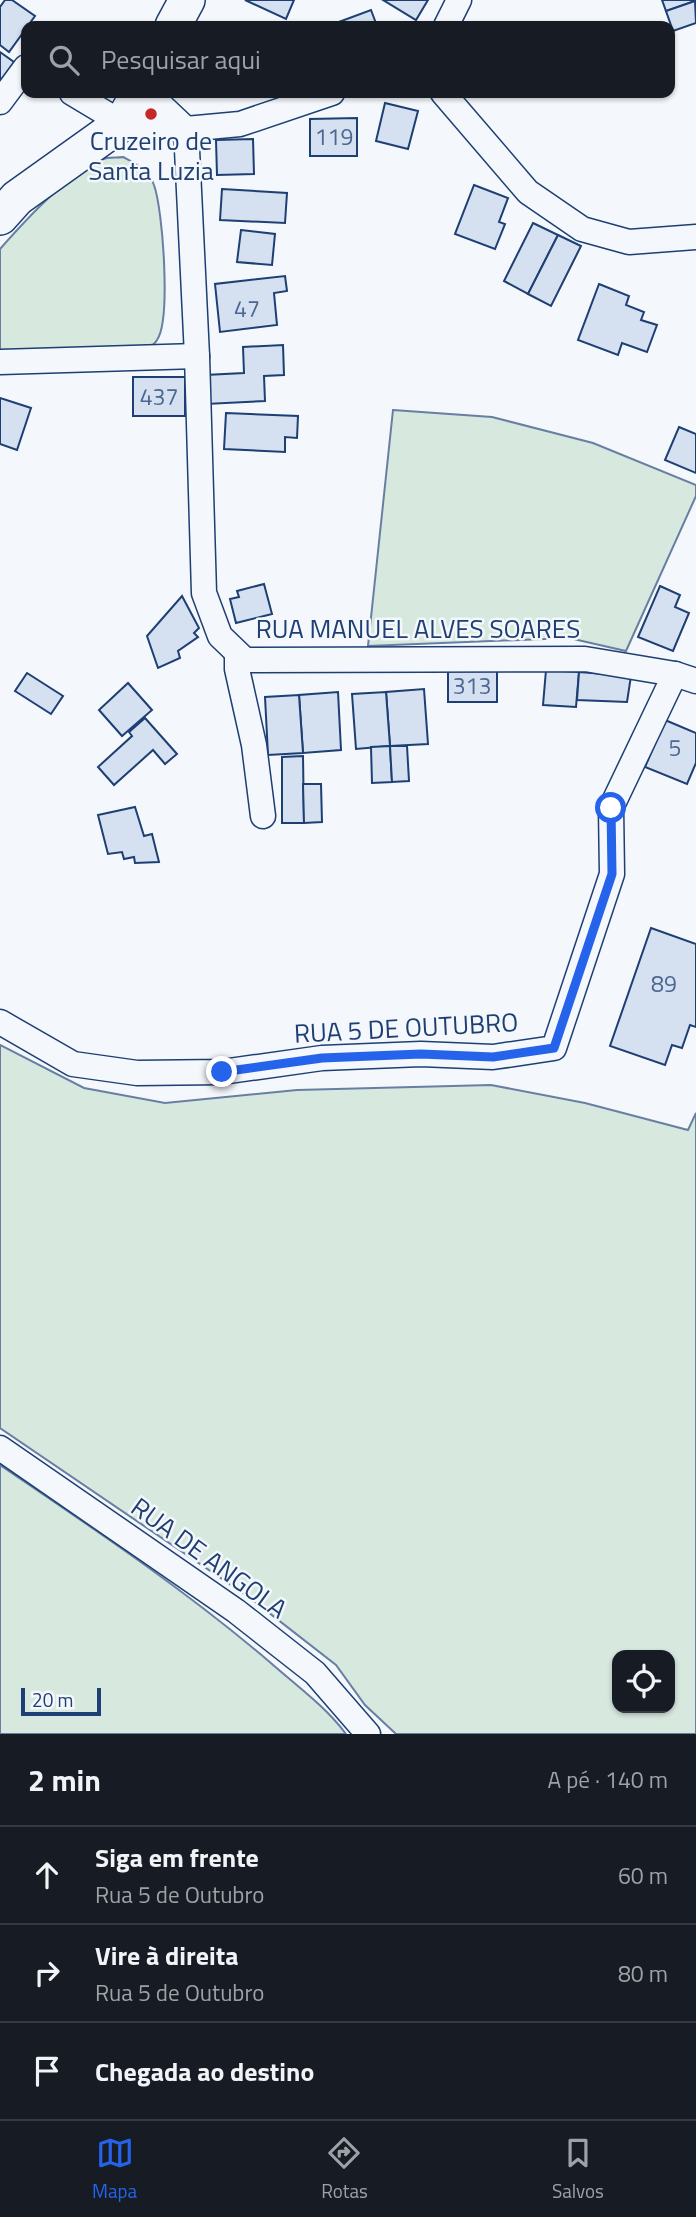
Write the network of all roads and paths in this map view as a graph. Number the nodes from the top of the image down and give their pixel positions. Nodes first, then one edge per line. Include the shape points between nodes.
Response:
1 (187, 0) edge
2 (459, 0) edge
3 (176, 21) edge
4 (448, 21) edge
5 (21, 74) edge
6 (80, 98) edge
7 (136, 98) edge
8 (153, 98) edge
9 (317, 98) edge
10 (447, 98) edge
11 (0, 102) edge
12 (122, 123) junction
13 (186, 129) junction
14 (6, 201) edge
15 (696, 237) edge
16 (197, 356) junction
17 (0, 362) edge
18 (237, 653) junction
19 (685, 677) edge
20 (263, 816) dead end
21 (0, 1023) edge
22 (0, 1448) edge
23 (368, 1734) edge

1 - 3 main road
2 - 4 street
5 - 11 street
6 - 12 street
7 - 12 main road
8 - 13 street
9 - 13 street via 240,124
10 - 15 street via 528,192 582,229 629,242
12 - 13 street
12 - 14 main road
13 - 16 street, RUA MANUEL ALVES SOARES
16 - 17 street
16 - 18 street, RUA MANUEL ALVES SOARES via 204,593 220,636
18 - 19 street, RUA MANUEL ALVES SOARES via 245,660 585,659
18 - 20 street
19 - 21 street, RUA 5 DE OUTUBRO via 611,808 612,874 554,1048 493,1057 322,1058 222,1072 137,1073 73,1064
22 - 23 street, RUA DE ANGOLA via 236,1611 315,1673

